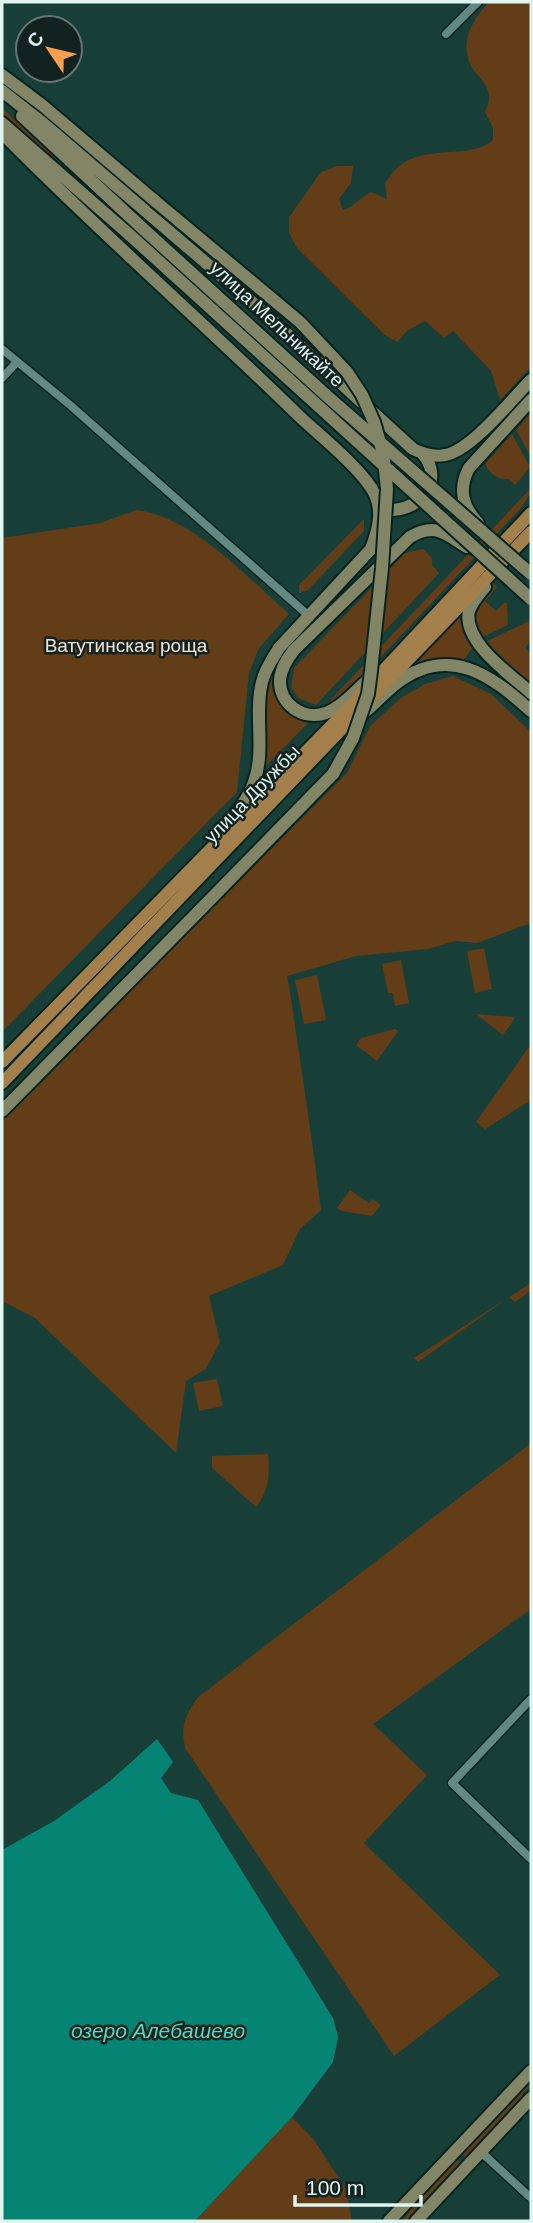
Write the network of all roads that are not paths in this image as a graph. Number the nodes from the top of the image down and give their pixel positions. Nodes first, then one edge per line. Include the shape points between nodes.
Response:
1 (478, 2) edge
2 (446, 34) dead end
3 (2, 75) edge
4 (2, 94) edge
5 (2, 123) edge
6 (2, 133) edge
7 (2, 349) edge
8 (17, 362) junction
9 (2, 378) edge
10 (531, 380) edge
11 (528, 404) edge
12 (422, 453) junction
13 (377, 498) junction
14 (531, 513) edge
15 (531, 533) edge
16 (489, 538) junction
17 (477, 552) junction
18 (500, 564) junction
19 (531, 574) edge
20 (531, 599) edge
21 (309, 616) junction
22 (394, 659) junction
23 (531, 693) edge
24 (531, 711) edge
25 (339, 732) junction
26 (198, 862) junction
27 (2, 1062) edge
28 (2, 1083) edge
29 (2, 1111) edge
30 (531, 1699) edge
31 (531, 1859) edge
32 (531, 2071) edge
33 (531, 2098) edge
34 (481, 2152) junction
35 (531, 2198) edge
36 (390, 2221) edge
37 (415, 2221) edge

1 - 2 street
3 - 29 main road, bridge via 300,322 348,372 374,422 387,489 372,671 361,717 333,774
4 - 12 main road via 44,124 254,304 404,442
4 - 16 main road, улица Мельникайте, bridge via 140,226
5 - 17 main road, улица Мельникайте, bridge
6 - 13 main road via 347,461
7 - 8 street
8 - 9 street
8 - 21 street
10 - 12 main road via 466,446 443,456
11 - 16 main road, bridge via 463,479 462,499
12 - 13 main road via 432,474 422,498 393,510
13 - 21 main road via 378,528 371,549
14 - 22 main road, улица Дружбы
15 - 18 main road, улица Дружбы
16 - 19 main road, улица Мельникайте, bridge
17 - 20 main road, улица Мельникайте, bridge
17 - 22 main road, bridge via 450,535 429,529 400,545 294,650 282,669 283,695 295,709 309,715 332,710
18 - 23 main road via 470,610 468,624 478,643
18 - 25 main road, улица Дружбы
21 - 26 main road via 279,648 262,679 259,760 251,790
22 - 26 main road, улица Дружбы
24 - 25 main road via 477,670 443,665 411,674
25 - 28 main road, улица Дружбы
26 - 27 main road, улица Дружбы
30 - 31 street via 452,1783
32 - 36 main road
33 - 34 main road
34 - 35 street
34 - 37 main road

